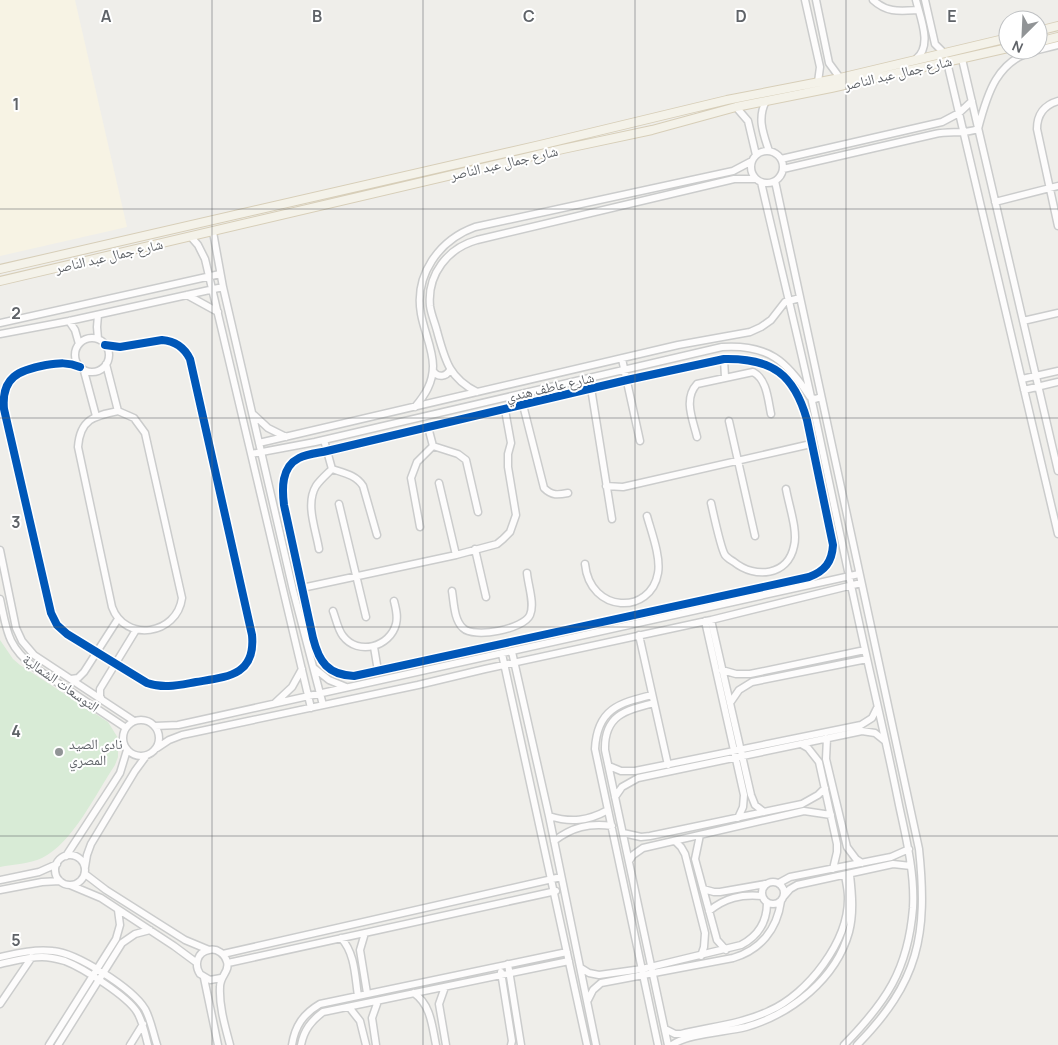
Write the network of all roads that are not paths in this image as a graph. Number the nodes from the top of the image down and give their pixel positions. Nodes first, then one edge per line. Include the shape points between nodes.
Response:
1 (805, 0) edge
2 (816, 0) edge
3 (873, 0) edge
4 (916, 0) edge
5 (925, 0) edge
6 (918, 10) junction
7 (933, 36) junction
8 (924, 38) junction
9 (998, 40) edge
10 (998, 50) edge
11 (944, 52) junction
12 (916, 59) junction
13 (962, 59) junction
14 (1015, 60) edge
15 (947, 62) junction
16 (829, 63) junction
17 (820, 64) junction
18 (840, 78) junction
19 (818, 82) junction
20 (766, 101) junction
21 (972, 101) junction
22 (1058, 101) edge
23 (736, 107) junction
24 (959, 113) junction
25 (946, 120) junction
26 (978, 129) junction
27 (949, 132) junction
28 (964, 132) junction
29 (561, 139) junction
30 (540, 145) junction
31 (563, 148) junction
32 (769, 151) junction
33 (542, 154) junction
34 (754, 158) junction
35 (781, 159) junction
36 (783, 169) junction
37 (759, 181) junction
38 (775, 181) junction
39 (1058, 186) edge
40 (1050, 188) junction
41 (995, 202) junction
42 (1058, 226) edge
43 (213, 232) junction
44 (191, 237) junction
45 (0, 269) edge
46 (220, 274) junction
47 (208, 277) junction
48 (0, 281) edge
49 (223, 287) junction
50 (211, 289) junction
51 (187, 295) junction
52 (800, 298) junction
53 (788, 300) junction
54 (218, 312) junction
55 (1058, 313) edge
56 (98, 315) junction
57 (1023, 320) junction
58 (69, 322) junction
59 (0, 323) edge
60 (0, 334) edge
61 (98, 339) junction
62 (105, 345) junction
63 (77, 346) junction
64 (120, 347) junction
65 (109, 356) junction
66 (622, 358) junction
67 (724, 359) junction
68 (62, 362) junction
69 (106, 364) junction
70 (82, 369) junction
71 (625, 369) junction
72 (450, 370) junction
73 (433, 371) junction
74 (1058, 372) edge
75 (1036, 376) junction
76 (724, 377) junction
77 (1022, 379) junction
78 (627, 380) junction
79 (1058, 382) edge
80 (1038, 386) junction
81 (591, 388) junction
82 (1024, 390) junction
83 (477, 392) junction
84 (821, 396) junction
85 (810, 397) junction
86 (523, 405) junction
87 (414, 407) junction
88 (505, 410) junction
89 (118, 411) junction
90 (253, 413) junction
91 (771, 414) dead end
92 (96, 416) junction
93 (729, 421) dead end
94 (428, 427) junction
95 (287, 437) junction
96 (697, 438) dead end
97 (276, 440) junction
98 (324, 440) junction
99 (640, 441) dead end
100 (260, 443) junction
101 (811, 444) junction
102 (433, 446) junction
103 (277, 449) junction
104 (1056, 449) edge
105 (327, 451) junction
106 (261, 452) junction
107 (251, 454) junction
108 (738, 461) junction
109 (332, 469) junction
110 (1058, 471) edge
111 (439, 483) dead end
112 (606, 486) junction
113 (786, 490) dead end
114 (568, 493) dead end
115 (711, 503) dead end
116 (339, 504) dead end
117 (478, 512) dead end
118 (647, 516) dead end
119 (612, 519) dead end
120 (420, 527) dead end
121 (1058, 534) edge
122 (377, 535) dead end
123 (755, 536) dead end
124 (319, 549) dead end
125 (475, 549) junction
126 (0, 550) edge
127 (456, 554) junction
128 (585, 564) dead end
129 (772, 572) junction
130 (526, 573) dead end
131 (859, 574) junction
132 (356, 576) junction
133 (848, 577) junction
134 (861, 583) junction
135 (775, 584) junction
136 (850, 586) junction
137 (302, 588) junction
138 (452, 591) dead end
139 (486, 597) dead end
140 (0, 599) edge
141 (394, 601) dead end
142 (627, 603) junction
143 (334, 611) dead end
144 (630, 616) junction
145 (366, 618) dead end
146 (118, 619) junction
147 (708, 620) junction
148 (136, 630) junction
149 (497, 631) junction
150 (639, 635) junction
151 (22, 641) junction
152 (501, 644) junction
153 (13, 645) junction
154 (374, 646) junction
155 (865, 650) junction
156 (512, 652) junction
157 (97, 653) junction
158 (502, 654) junction
159 (867, 659) junction
160 (515, 662) junction
161 (116, 665) junction
162 (504, 665) junction
163 (313, 668) junction
164 (302, 669) junction
165 (722, 670) junction
166 (378, 671) junction
167 (70, 679) junction
168 (347, 688) junction
169 (320, 694) junction
170 (652, 695) junction
171 (309, 697) junction
172 (102, 700) junction
173 (654, 703) junction
174 (730, 703) junction
175 (272, 705) junction
176 (323, 705) junction
177 (878, 707) junction
178 (312, 708) junction
179 (134, 721) junction
180 (155, 726) junction
181 (126, 728) junction
182 (827, 738) junction
183 (886, 741) junction
184 (801, 744) junction
185 (157, 748) junction
186 (127, 750) junction
187 (738, 753) junction
188 (146, 756) junction
189 (668, 764) junction
190 (609, 766) junction
191 (825, 788) junction
192 (616, 798) junction
193 (608, 810) junction
194 (764, 812) junction
195 (831, 815) junction
196 (549, 816) junction
197 (738, 818) junction
198 (612, 826) junction
199 (623, 833) junction
200 (700, 835) junction
201 (554, 841) junction
202 (675, 841) junction
203 (909, 849) junction
204 (66, 856) junction
205 (629, 861) junction
206 (862, 863) junction
207 (56, 864) junction
208 (911, 866) junction
209 (833, 869) junction
210 (85, 870) junction
211 (848, 875) junction
212 (561, 877) junction
213 (0, 880) edge
214 (551, 880) junction
215 (60, 881) junction
216 (779, 883) junction
217 (765, 884) junction
218 (70, 885) junction
219 (703, 889) junction
220 (0, 890) edge
221 (564, 890) junction
222 (554, 892) junction
223 (762, 896) junction
224 (783, 898) junction
225 (767, 903) junction
226 (118, 910) junction
227 (709, 911) junction
228 (150, 930) junction
229 (364, 933) junction
230 (341, 938) junction
231 (209, 950) junction
232 (726, 950) junction
233 (567, 952) junction
234 (223, 954) junction
235 (701, 956) junction
236 (0, 957) edge
237 (32, 957) junction
238 (569, 961) junction
239 (197, 963) junction
240 (228, 963) junction
241 (0, 964) edge
242 (508, 964) junction
243 (500, 966) junction
244 (581, 968) junction
245 (96, 969) junction
246 (642, 969) junction
247 (651, 970) junction
248 (510, 973) junction
249 (103, 974) junction
250 (501, 975) junction
251 (92, 976) junction
252 (643, 976) junction
253 (204, 978) junction
254 (221, 978) junction
255 (98, 981) junction
256 (445, 987) junction
257 (367, 993) junction
258 (414, 993) junction
259 (358, 996) junction
260 (588, 1000) junction
261 (378, 1001) junction
262 (0, 1004) edge
263 (349, 1007) junction
264 (143, 1024) junction
265 (665, 1029) junction
266 (49, 1045) edge
267 (58, 1045) edge
268 (130, 1045) edge
269 (148, 1045) edge
270 (157, 1045) edge
271 (218, 1045) edge
272 (230, 1045) edge
273 (292, 1045) edge
274 (301, 1045) edge
275 (366, 1045) edge
276 (376, 1045) edge
277 (436, 1045) edge
278 (446, 1045) edge
279 (511, 1045) edge
280 (521, 1045) edge
281 (587, 1045) edge
282 (596, 1045) edge
283 (658, 1045) edge
284 (668, 1045) edge
285 (672, 1045) edge
286 (844, 1045) edge
287 (857, 1045) edge

1 - 17 street
2 - 16 street
3 - 6 street via 892,11
4 - 6 street
5 - 7 street
6 - 8 street
7 - 8 street
7 - 11 street via 936,47
8 - 12 street via 922,52
9 - 11 main road, شارع جمال عبد الناصر
10 - 13 main road, شارع جمال عبد الناصر
11 - 12 main road, شارع جمال عبد الناصر
12 - 18 main road, شارع جمال عبد الناصر
13 - 15 main road, شارع جمال عبد الناصر
13 - 21 street
14 - 26 street via 997,77 988,93
15 - 20 main road, شارع جمال عبد الناصر
15 - 24 street
16 - 17 street
16 - 18 street
17 - 19 street
18 - 19 main road, شارع جمال عبد الناصر
19 - 29 main road, شارع جمال عبد الناصر
20 - 23 main road, شارع جمال عبد الناصر
20 - 32 street via 761,120
21 - 24 street
21 - 26 street
22 - 40 street via 1045,107 1037,121
23 - 31 main road, شارع جمال عبد الناصر via 652,130
23 - 34 street via 748,121
24 - 25 street
24 - 28 street
25 - 27 street via 950,125
25 - 35 street
26 - 28 street
26 - 41 street
27 - 28 street
27 - 36 street
28 - 77 street
29 - 30 main road, شارع جمال عبد الناصر
29 - 31 main road via 559,145
30 - 33 main road via 544,148
30 - 45 main road, شارع جمال عبد الناصر
31 - 33 main road, شارع جمال عبد الناصر
32 - 34 street
32 - 35 street
33 - 43 main road, شارع جمال عبد الناصر
34 - 37 street via 751,172
34 - 73 street via 733,171 475,228 454,237 433,258 422,286 420,308
35 - 36 street
36 - 38 street
37 - 38 street
37 - 53 street
37 - 72 street via 734,179 477,240 458,248 439,267 430,293 432,314
38 - 52 street
39 - 40 street
40 - 41 street
40 - 42 street
41 - 57 street
43 - 44 main road, شارع جمال عبد الناصر
43 - 46 street
44 - 47 street via 203,253
44 - 48 main road, شارع جمال عبد الناصر
46 - 47 street
46 - 49 street
47 - 50 street
47 - 59 street
49 - 50 street
49 - 90 street
50 - 51 street
50 - 54 street
51 - 54 street
51 - 56 street
52 - 53 street
52 - 84 street
53 - 66 street, شارع عاطف هندي via 771,320 750,332
53 - 85 street
54 - 107 street
55 - 57 street
56 - 58 street
56 - 61 street
57 - 75 street
58 - 60 street
58 - 63 street via 75,330
61 - 62 street
61 - 63 street via 88,338
62 - 64 street
62 - 65 street
63 - 68 street
63 - 70 street via 75,359
64 - 65 street
64 - 161 street via 168,340 184,349 190,358 252,649 248,662 231,676 169,687 154,686
65 - 69 street
66 - 71 street
66 - 83 street, شارع عاطف هندي
67 - 76 street
67 - 78 street
67 - 101 street via 754,361 785,376 802,402
68 - 70 street
68 - 157 street via 25,369 16,376 6,390 4,409 51,613 67,634
69 - 70 street via 96,372
69 - 89 street
70 - 92 street
71 - 78 street
71 - 85 street, شارع عاطف هندي via 714,348 747,348 784,362
71 - 98 street, شارع عاطف هندي
72 - 73 street via 443,376
72 - 83 street
73 - 87 street via 426,393
74 - 75 street
75 - 77 street
75 - 80 street
76 - 91 street via 748,372 758,374 764,384
76 - 96 street via 697,384 692,389 689,403
77 - 82 street
78 - 81 street
78 - 99 street
79 - 80 street
80 - 82 street
80 - 104 street
81 - 86 street
81 - 112 street
82 - 121 street
83 - 87 street, شارع عاطف هندي
84 - 85 street
84 - 131 street
85 - 133 street
86 - 88 street
86 - 114 street via 544,488 557,496
87 - 95 street, شارع عاطف هندي
88 - 94 street
88 - 125 street via 511,443 508,467 516,515 504,539
89 - 92 street
89 - 148 street via 134,418 145,433 182,598 179,609 168,623
90 - 95 street via 268,428
90 - 100 street
92 - 146 street via 84,426 78,447 112,607
93 - 108 street
94 - 102 street
94 - 105 street
95 - 97 street, شارع عاطف هندي
97 - 100 street, شارع عاطف هندي
97 - 103 street via 273,446
98 - 103 street, شارع عاطف هندي
98 - 105 street
100 - 106 street
101 - 108 street
101 - 135 street via 833,553 818,574
102 - 117 street via 466,460
102 - 120 street via 417,462 411,478
103 - 106 street, شارع عاطف هندي
104 - 110 street
105 - 109 street
105 - 137 street via 300,457 287,472 283,484 284,505
106 - 107 street, شارع عاطف هندي
106 - 163 street
107 - 164 street
108 - 112 street via 622,487
108 - 123 street
109 - 122 street via 360,481
109 - 124 street via 312,495
111 - 127 street
112 - 119 street
113 - 129 street via 794,546 787,562
115 - 129 street via 724,554 751,572
116 - 132 street
118 - 142 street via 659,565 658,574 644,596
125 - 127 street
125 - 139 street
126 - 151 street via 16,628
127 - 132 street
128 - 142 street via 590,585 597,594 616,603
129 - 135 street
130 - 149 street via 530,616 524,623
131 - 133 street
131 - 134 street
132 - 137 street
132 - 145 street
133 - 136 street
133 - 156 street
134 - 136 street
134 - 287 street via 919,849 922,908 921,931 908,976 882,1019
135 - 144 street
136 - 147 street
136 - 155 street
137 - 166 street via 312,638 324,664 344,676
138 - 149 street via 457,619 464,629 475,634
140 - 153 street, التوسعات الشمالية
141 - 154 street via 397,614 394,631 389,638
142 - 144 street
143 - 154 street via 346,640 359,646
144 - 152 street
146 - 148 street
146 - 157 street
147 - 150 street
147 - 165 street
147 - 187 street
148 - 161 street
149 - 152 street
150 - 160 street
150 - 170 street
151 - 153 street
151 - 167 street via 34,655
152 - 166 street
153 - 181 street, التوسعات الشمالية via 34,667
154 - 166 street
155 - 159 street
155 - 165 street via 750,674
156 - 158 street
156 - 160 street
157 - 161 street
157 - 167 street via 82,675
158 - 162 street
158 - 168 street
159 - 174 street via 752,682 739,690
159 - 177 street
160 - 162 street
160 - 196 street
161 - 172 street via 100,688
162 - 176 street
162 - 214 street
163 - 168 street
163 - 169 street
164 - 171 street
164 - 175 street via 287,692
165 - 174 street
167 - 172 street
168 - 169 street
169 - 171 street
169 - 176 street
170 - 173 street
170 - 193 street via 624,702 605,716 599,726 596,748
171 - 175 street
171 - 178 street
172 - 179 street
173 - 189 street
173 - 190 street via 629,709 610,725 605,741
174 - 187 street
175 - 180 street via 178,725
176 - 178 street
177 - 183 street
177 - 187 street via 872,718 862,725
178 - 185 street via 182,735
179 - 180 street via 148,721
179 - 181 street
180 - 185 street via 159,734
181 - 186 street via 123,739
182 - 183 street via 862,731 875,733
182 - 184 street
182 - 206 street via 826,759 847,847
183 - 203 street
184 - 187 street
184 - 191 street via 819,762
185 - 188 street
186 - 188 street
186 - 204 street via 116,779
187 - 189 street
187 - 192 street via 638,778 626,783
187 - 194 street via 752,800
187 - 197 street via 744,795
188 - 210 street via 134,770 91,844
189 - 190 street via 628,772
190 - 192 street
191 - 194 street via 802,804
191 - 195 street
192 - 199 street
193 - 196 street via 586,820
193 - 198 street
194 - 197 street
195 - 200 street via 804,811
195 - 209 street via 837,844
196 - 201 street
197 - 199 street via 650,836
198 - 201 street via 581,826
198 - 246 street
199 - 205 street
200 - 202 street
200 - 219 street via 695,859
201 - 212 street
202 - 205 street via 644,848 632,855
202 - 235 street via 685,854 705,933
203 - 206 street via 891,857
203 - 208 street
204 - 207 street
204 - 210 street via 76,856 83,862
205 - 247 street
206 - 209 street
207 - 213 street via 39,872
207 - 215 street via 55,873
208 - 211 street via 893,864
208 - 286 street via 913,907 899,972 876,1010
209 - 216 street via 790,877
210 - 218 street via 78,883
210 - 231 street via 106,890 185,940
211 - 224 street via 798,884
211 - 265 street via 848,898 842,926 827,958 802,990 768,1012 743,1020 680,1034
211 - 285 street via 853,899 849,931 834,963 807,994 791,1008 770,1019
212 - 214 street
212 - 221 street
214 - 222 street
214 - 234 street
215 - 218 street
215 - 220 street
216 - 217 street
216 - 224 street via 783,887
217 - 219 street via 720,892
217 - 223 street
218 - 226 street via 101,898
219 - 227 street
221 - 222 street
221 - 244 street
222 - 229 street
222 - 233 street
223 - 225 street
223 - 227 street via 734,897
224 - 225 street via 773,904
224 - 247 street via 774,926 764,941 749,952 732,958
225 - 232 street via 766,918 759,931 748,942
226 - 228 street
226 - 245 street via 118,932
227 - 232 street via 717,940
228 - 239 street
228 - 249 street via 135,934 122,943
229 - 230 street
229 - 257 street via 360,950
230 - 240 street
230 - 259 street via 352,958
231 - 234 street
231 - 239 street
232 - 235 street
233 - 238 street
233 - 242 street
234 - 240 street
235 - 247 street
236 - 245 street via 31,950 55,951 67,953
237 - 241 street
237 - 251 street via 64,961
237 - 262 street
238 - 248 street
238 - 281 street
239 - 253 street via 198,972
240 - 254 street
242 - 243 street
242 - 248 street
243 - 250 street
243 - 257 street
244 - 246 street via 599,975
244 - 260 street
245 - 249 street
245 - 251 street
246 - 247 street
246 - 252 street
247 - 252 street
247 - 265 street
248 - 250 street
248 - 280 street
249 - 255 street
249 - 270 street via 144,1008
250 - 256 street
250 - 279 street
251 - 255 street
251 - 266 street
252 - 260 street via 601,983
252 - 283 street
253 - 254 street
253 - 271 street
254 - 272 street via 221,1006
255 - 264 street via 124,997
255 - 267 street
256 - 258 street
256 - 278 street via 439,1004
257 - 259 street
258 - 261 street
258 - 277 street via 427,1008
259 - 273 street via 311,1009 298,1025
260 - 282 street
261 - 263 street
261 - 276 street via 372,1018
263 - 274 street via 323,1012 304,1034
263 - 275 street via 360,1022
264 - 268 street
264 - 269 street
265 - 284 street

